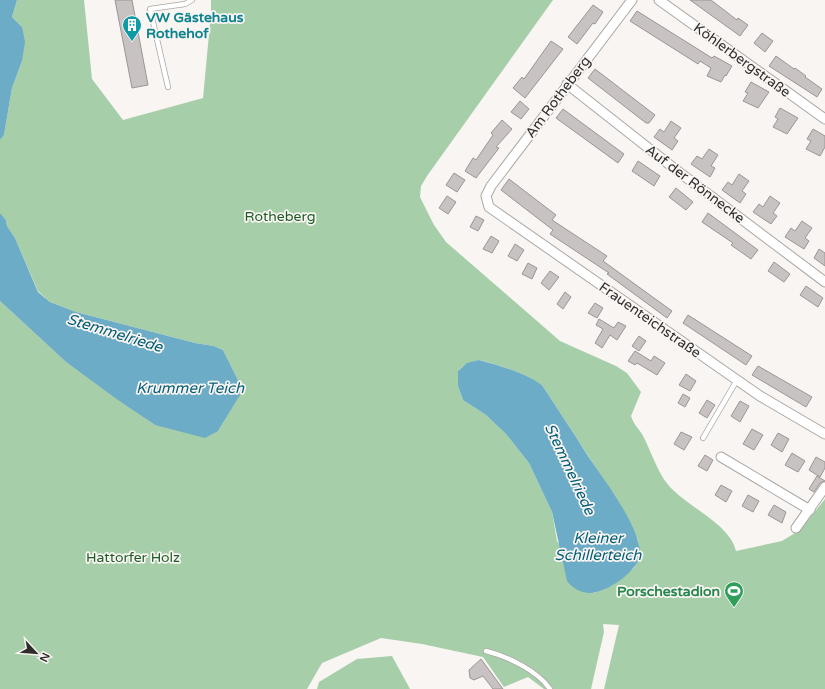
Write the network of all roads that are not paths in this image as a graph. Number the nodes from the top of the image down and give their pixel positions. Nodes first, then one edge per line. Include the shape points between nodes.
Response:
1 (192, 0) edge
2 (632, 0) edge
3 (659, 0) edge
4 (567, 84) junction
5 (168, 87) dead end
6 (825, 119) edge
7 (486, 196) joint
8 (825, 282) edge
9 (737, 380) junction
10 (825, 434) edge
11 (703, 438) dead end
12 (721, 457) dead end
13 (825, 487) edge
14 (810, 510) junction
15 (796, 528) dead end
16 (486, 651) dead end
17 (550, 689) edge

1 - 5 lane via 186,4 150,9
2 - 4 street, Am Rotheberg
3 - 6 street, Köhlerbergstraße
4 - 7 street, Am Rotheberg
4 - 8 street, Auf der Rönnecke
7 - 9 street, Frauenteichstraße via 489,207
9 - 10 street, Frauenteichstraße
9 - 11 lane
12 - 14 street
13 - 14 street
14 - 15 street
16 - 17 lane via 501,654 520,663

